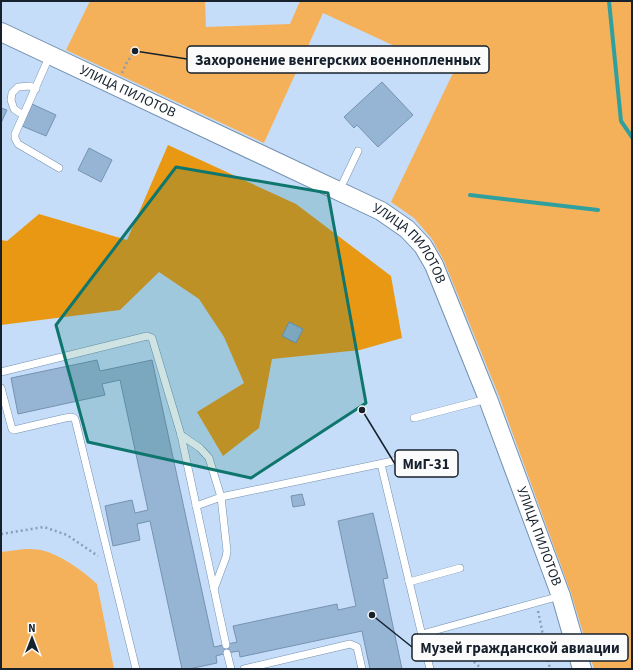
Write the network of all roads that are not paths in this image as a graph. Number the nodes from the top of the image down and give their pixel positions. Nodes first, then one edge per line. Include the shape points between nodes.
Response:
1 (1, 32) edge
2 (50, 55) junction
3 (36, 89) junction
4 (23, 115) junction
5 (358, 151) dead end
6 (59, 168) dead end
7 (339, 191) junction
8 (1, 372) edge
9 (1, 388) edge
10 (488, 399) junction
11 (414, 418) dead end
12 (181, 435) junction
13 (416, 456) dead end
14 (380, 464) junction
15 (221, 497) junction
16 (196, 506) junction
17 (460, 568) dead end
18 (409, 582) junction
19 (214, 589) junction
20 (561, 596) junction
21 (422, 634) junction
22 (226, 645) dead end
23 (227, 653) dead end
24 (264, 667) edge
25 (136, 669) edge
26 (231, 669) edge
27 (244, 669) edge
28 (362, 669) edge
29 (430, 669) edge
30 (582, 669) edge

1 - 2 street, УЛИЦА ПИЛОТОВ
2 - 3 lane
2 - 7 street, УЛИЦА ПИЛОТОВ
3 - 4 lane
3 - 4 lane via 30,86 18,88 12,93 14,109
4 - 6 lane via 15,134 18,144
5 - 7 lane
7 - 10 street, УЛИЦА ПИЛОТОВ via 382,211 407,228 423,246 434,265
8 - 12 lane via 149,336 153,340
9 - 25 lane via 14,430 65,418 75,419
10 - 11 lane
10 - 20 street, УЛИЦА ПИЛОТОВ
12 - 15 lane via 200,448 209,458
12 - 16 lane
13 - 14 lane
14 - 15 lane
14 - 18 lane
15 - 16 lane
15 - 19 lane via 227,551
16 - 19 lane
17 - 18 lane
18 - 21 lane
19 - 22 lane
20 - 21 lane
20 - 30 street, УЛИЦА ПИЛОТОВ
21 - 29 lane
23 - 26 lane
24 - 27 lane
24 - 28 lane via 350,644 357,647

